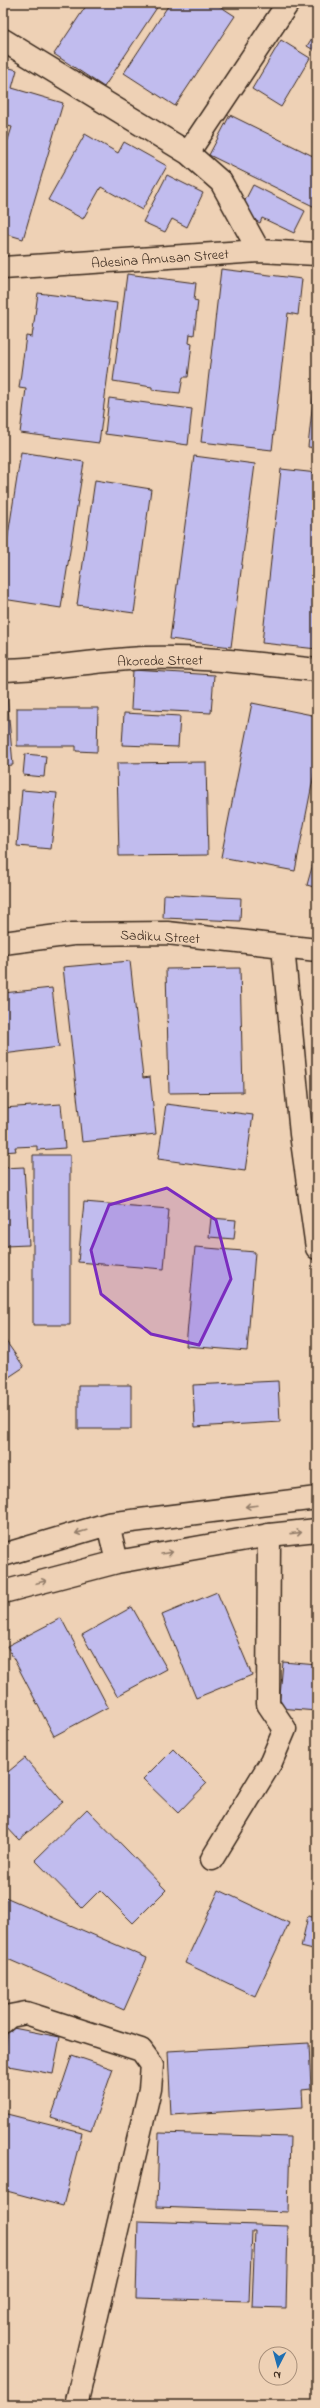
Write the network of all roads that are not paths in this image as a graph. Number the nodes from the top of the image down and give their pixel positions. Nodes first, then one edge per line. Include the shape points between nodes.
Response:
1 (288, 3) edge
2 (3, 40) edge
3 (188, 153) junction
4 (259, 251) junction
5 (317, 254) edge
6 (3, 268) edge
7 (3, 670) edge
8 (317, 670) edge
9 (3, 943) edge
10 (283, 947) junction
11 (317, 950) edge
12 (317, 1248) edge
13 (317, 1498) edge
14 (108, 1524) junction
15 (317, 1530) edge
16 (269, 1535) junction
17 (3, 1555) edge
18 (117, 1562) junction
19 (3, 1592) edge
20 (212, 1859) dead end
21 (3, 2022) edge
22 (76, 2405) edge

1 - 3 street
2 - 3 street
3 - 4 street via 221,182
4 - 5 street, Adesina Amusan Street
4 - 6 street, Adesina Amusan Street
7 - 8 street, Akorede Street via 32,670 144,658 205,659
9 - 10 street, Sadiku Street via 73,934 167,933
10 - 11 street, Sadiku Street
10 - 12 street via 301,1134
13 -> 14 street
14 -> 17 street
14 - 18 street
16 -> 15 street
18 -> 16 street
16 - 20 street via 268,1704 285,1729 272,1762
19 -> 18 street
21 - 22 street via 10,2016 26,2013 141,2050 152,2065 150,2089

